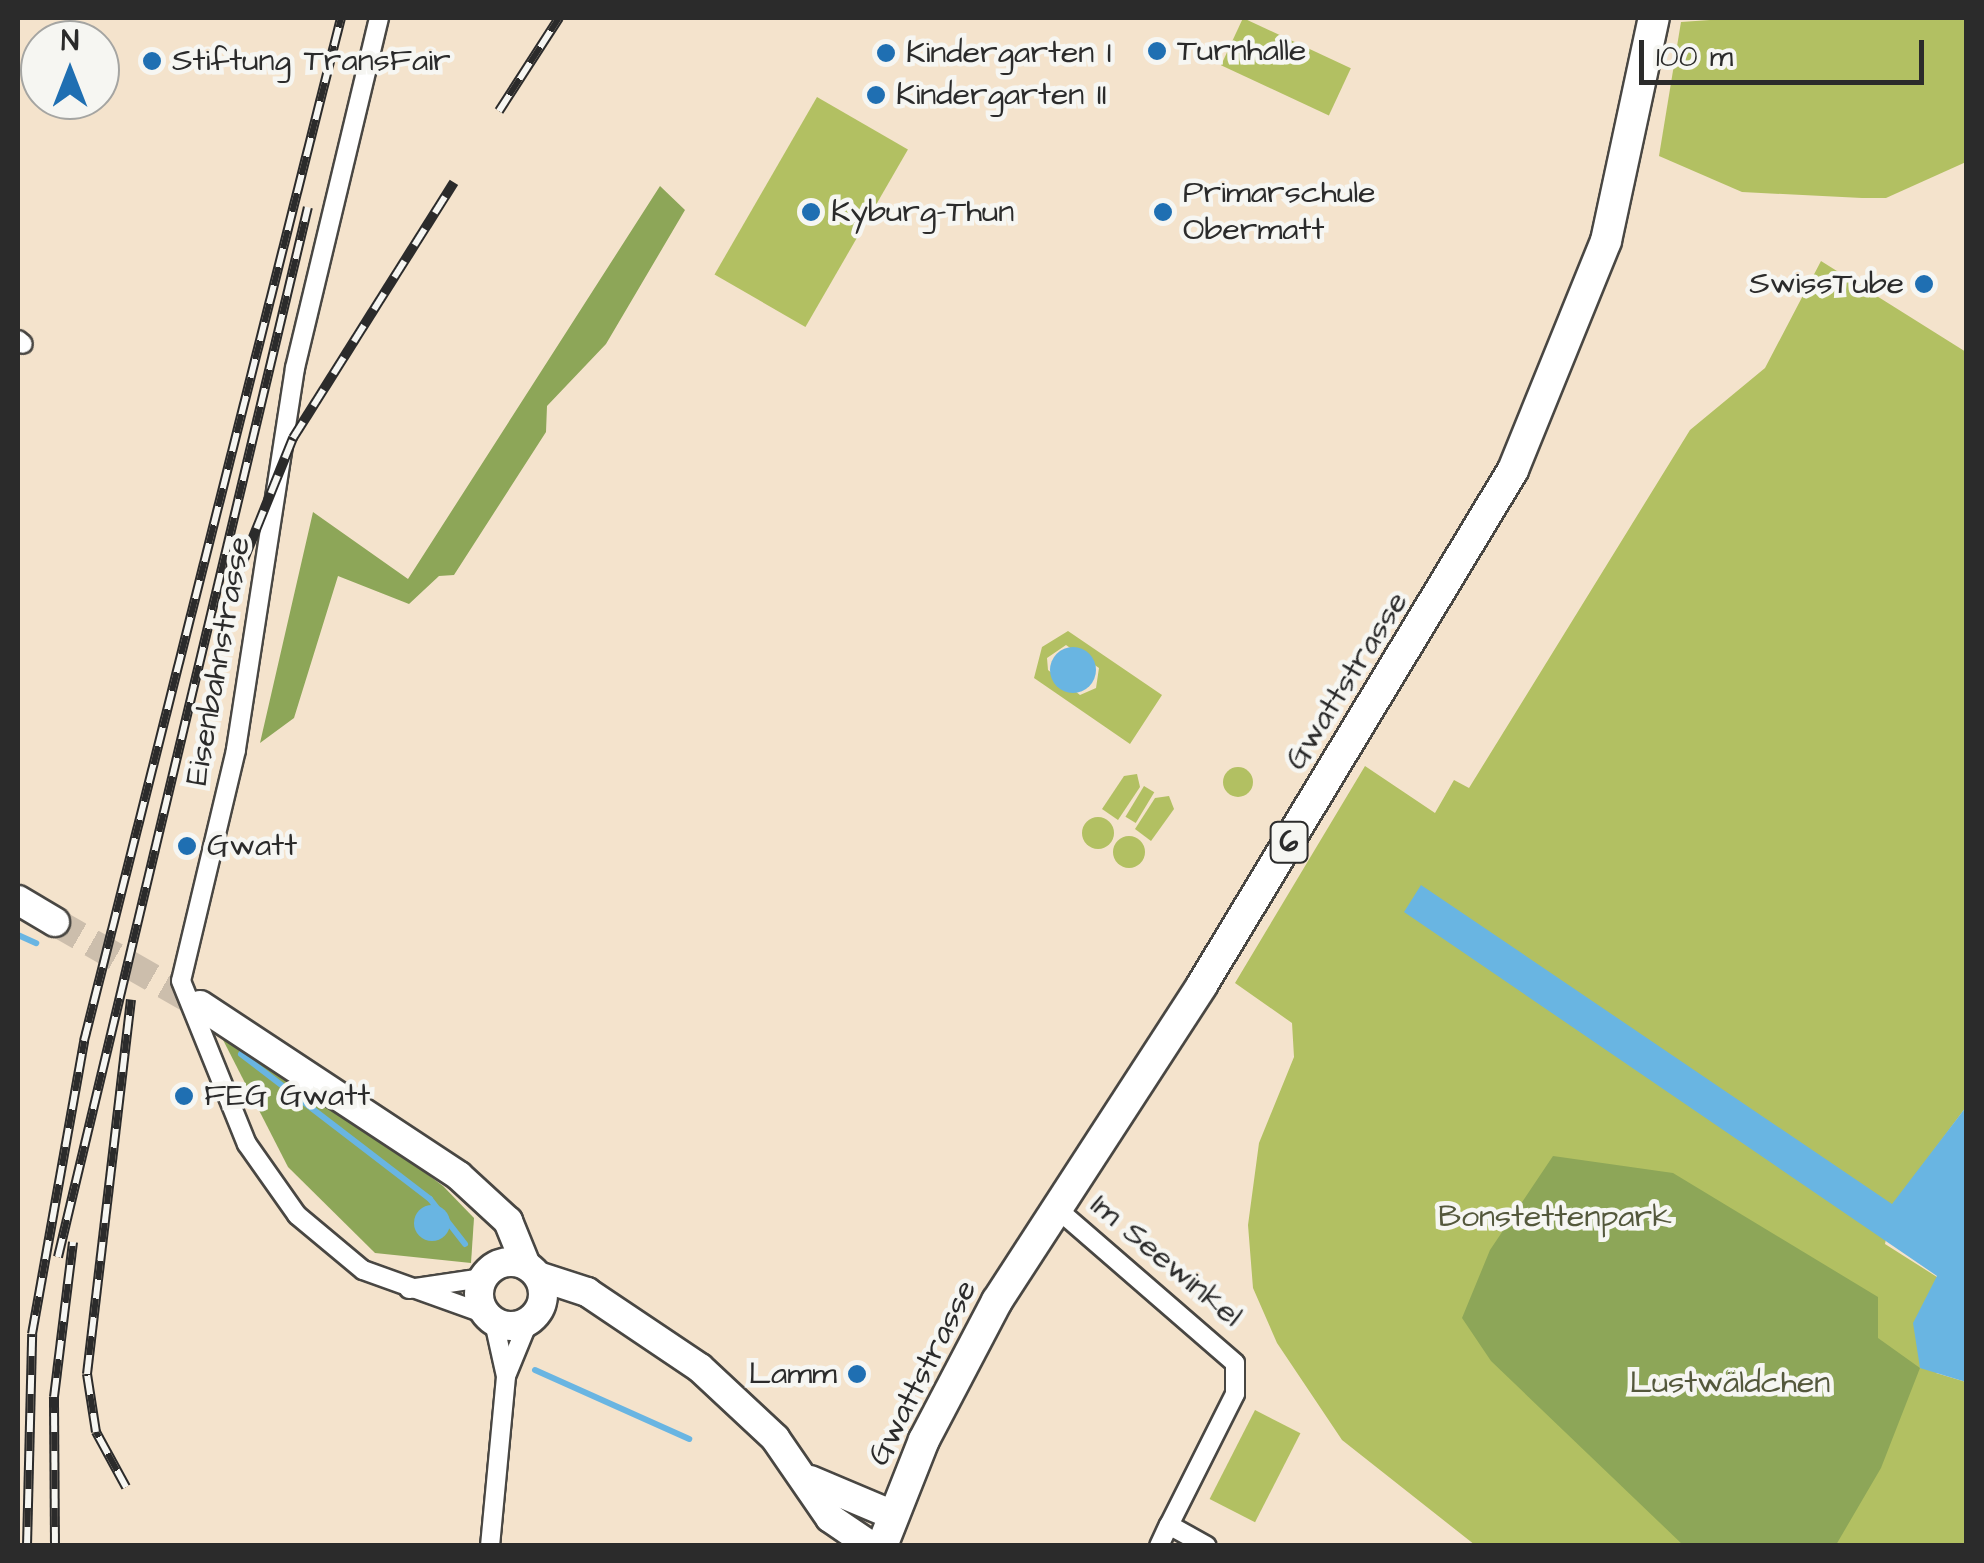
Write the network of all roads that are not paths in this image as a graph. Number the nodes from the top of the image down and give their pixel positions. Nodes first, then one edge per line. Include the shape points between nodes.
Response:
1 (379, 18) edge
2 (1654, 18) edge
3 (18, 900) edge
4 (55, 922) tunnel mouth
5 (200, 1005) tunnel mouth
6 (488, 1201) junction
7 (1055, 1207) junction
8 (532, 1271) junction
9 (488, 1273) junction
10 (408, 1289) junction
11 (604, 1307) junction
12 (535, 1314) junction
13 (490, 1318) junction
14 (506, 1376) junction
15 (810, 1480) junction
16 (894, 1515) junction
17 (1169, 1526) junction
18 (490, 1546) edge
19 (871, 1546) edge
20 (882, 1546) edge
21 (1159, 1546) edge
22 (1208, 1546) edge

1 - 10 street, Eisenbahnstrasse via 295,368 236,750 181,981 189,1018 278,1192 348,1262
2 - 7 main road, Gwattstrasse / 6 via 1608,233 1513,470 1202,985
3 - 4 main road
5 - 6 main road via 338,1090
6 - 8 main road via 508,1221
6 - 9 main road
7 - 16 main road, Gwattstrasse / 6 via 962,1364
7 - 17 street, Im Seewinkel via 1218,1340 1237,1368 1236,1394
8 - 9 main road
8 - 11 main road
8 - 12 main road
9 - 10 street
9 - 13 main road
10 - 13 street, Eisenbahnstrasse
11 - 12 main road
11 - 15 main road via 728,1391
12 - 13 main road
12 - 14 street
13 - 14 street
14 - 18 street
15 - 16 main road
15 - 19 main road via 830,1518
16 - 20 main road, Gwattstrasse / 6
17 - 21 street, Im Seewinkel
17 - 22 street

